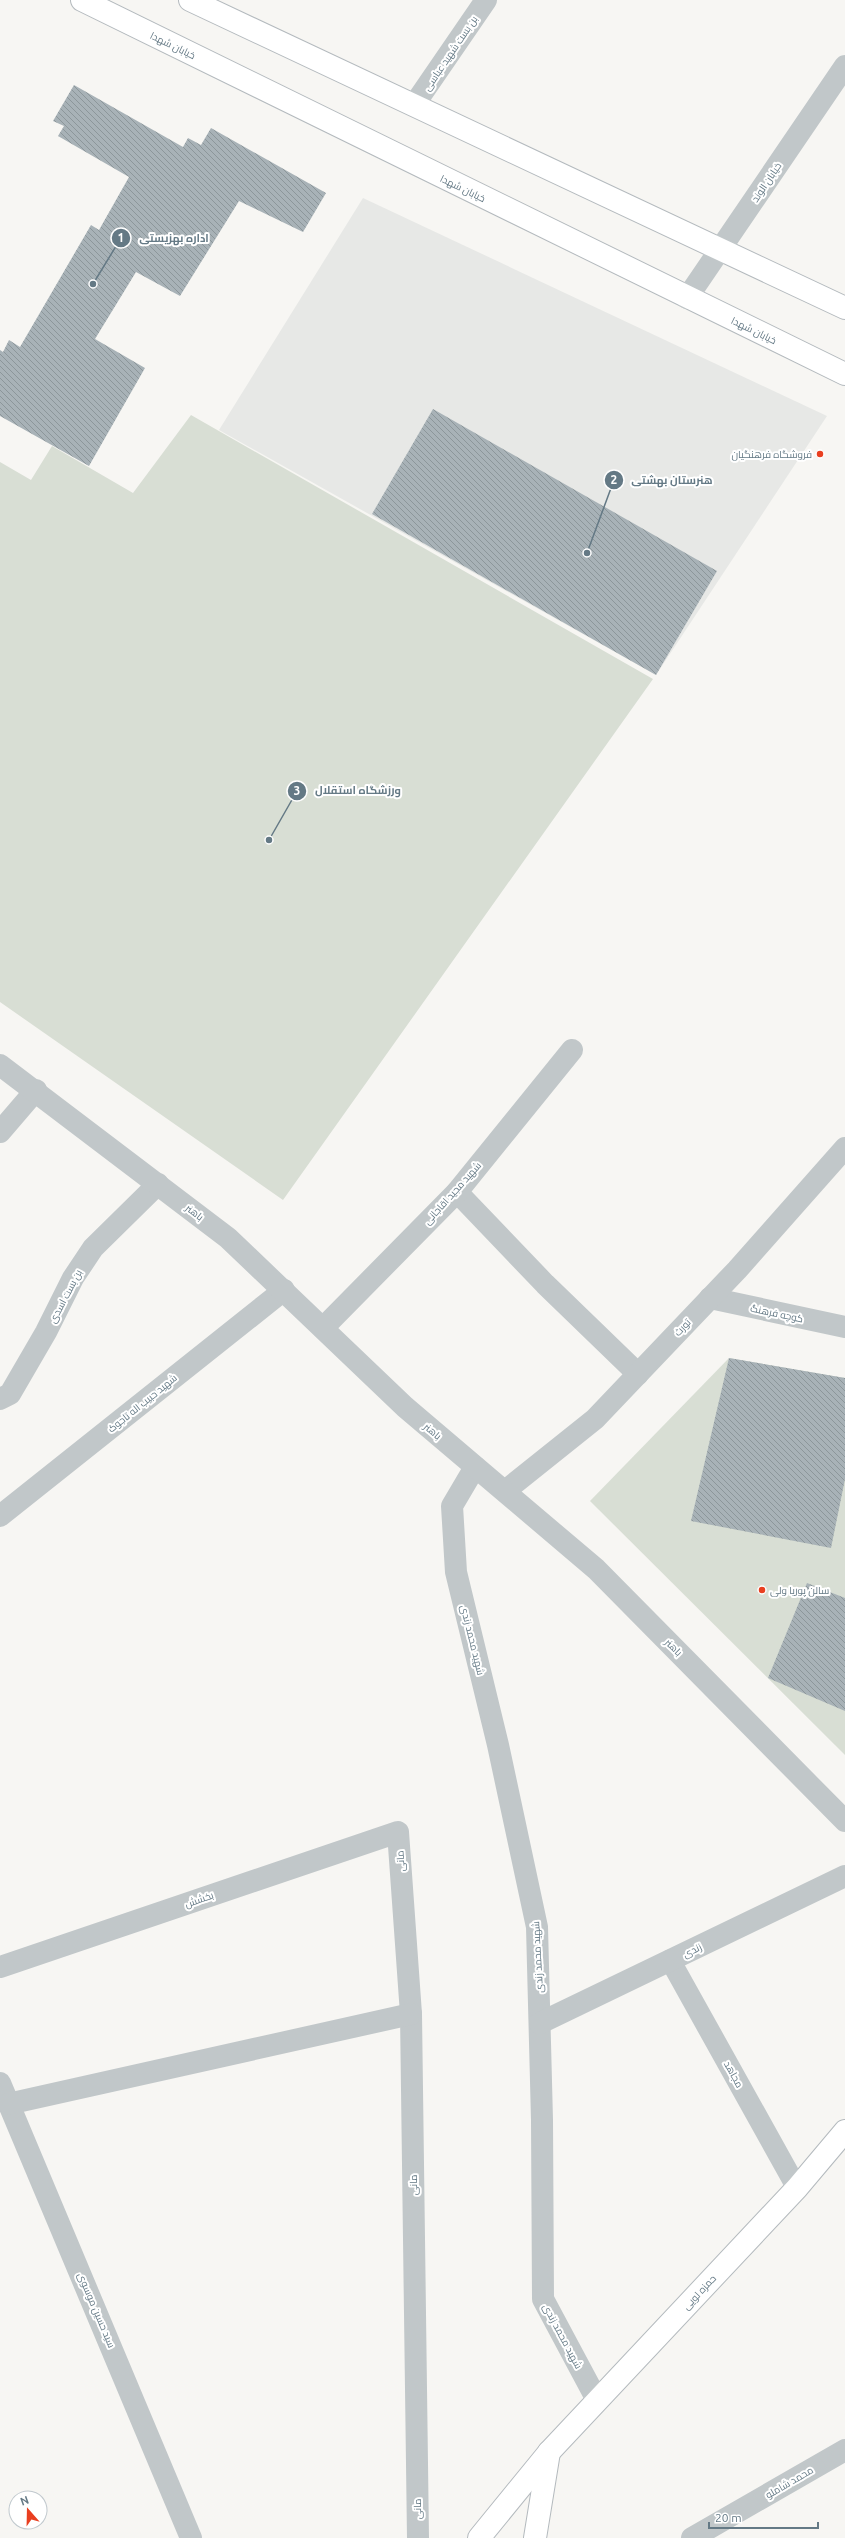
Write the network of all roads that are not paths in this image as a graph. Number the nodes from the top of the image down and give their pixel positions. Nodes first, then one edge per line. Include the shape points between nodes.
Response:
1 (82, 0) edge
2 (190, 0) edge
3 (486, 0) edge
4 (845, 66) edge
5 (414, 105) junction
6 (720, 250) junction
7 (688, 298) junction
8 (845, 308) edge
9 (845, 374) edge
10 (572, 1050) dead end
11 (0, 1065) edge
12 (36, 1090) junction
13 (0, 1132) edge
14 (845, 1148) edge
15 (158, 1184) junction
16 (457, 1192) junction
17 (284, 1290) junction
18 (710, 1298) junction
19 (845, 1327) edge
20 (323, 1328) junction
21 (638, 1374) junction
22 (0, 1399) edge
23 (475, 1467) junction
24 (504, 1491) junction
25 (0, 1516) edge
26 (845, 1821) edge
27 (398, 1832) joint
28 (845, 1876) edge
29 (670, 1960) junction
30 (0, 1967) edge
31 (411, 2014) junction
32 (540, 2022) junction
33 (0, 2083) edge
34 (8, 2104) junction
35 (845, 2131) edge
36 (797, 2188) junction
37 (597, 2400) junction
38 (845, 2450) edge
39 (550, 2451) junction
40 (191, 2538) edge
41 (418, 2538) edge
42 (479, 2538) edge
43 (535, 2538) edge
44 (692, 2538) edge

1 - 7 main road, خیابان شهدا
2 - 5 main road
3 - 5 street, بن بست شهید عباسی
4 - 6 street, خیابان الوند
5 - 6 main road
6 - 7 street, خیابان الوند
6 - 8 main road
7 - 9 main road, خیابان شهدا
10 - 16 street, شهید مجید اقاجانی
11 - 12 street, باهنر
12 - 13 street
12 - 15 street, باهنر
14 - 18 street, تورث
15 - 17 street, باهنر via 228,1238
15 - 22 street, بن بست اسدی via 93,1248 73,1278 46,1332 10,1394
16 - 20 street, شهید مجید اقاجانی
16 - 21 street via 545,1284
17 - 20 street, باهنر
17 - 25 street, شهید حبیب اله تاجوک
18 - 19 street, کوچه فرهنگ
18 - 21 street, تورث
20 - 23 street, باهنر via 405,1407
21 - 24 street, تورث via 595,1419
23 - 24 street, باهنر
23 - 32 street, شهید محمد زندی via 452,1506 456,1572 498,1745 537,1927
24 - 26 street, باهنر via 596,1569
27 - 30 street, بخشش
27 - 31 street, مانی
28 - 29 street, زندی
29 - 32 street, زندی
29 - 36 lane, مجاهد
31 - 34 street
31 - 41 street, مانی
32 - 37 street, شهید محمد زندی via 543,2299
33 - 34 street, سید حسین موسوی
34 - 40 street, سید حسین موسوی via 117,2357
35 - 36 main road, حمزه لویی
36 - 37 main road, حمزه لویی
37 - 39 main road, حمزه لویی
38 - 44 street, محمد شاملو
39 - 42 main road, حمزه لویی
39 - 43 main road

